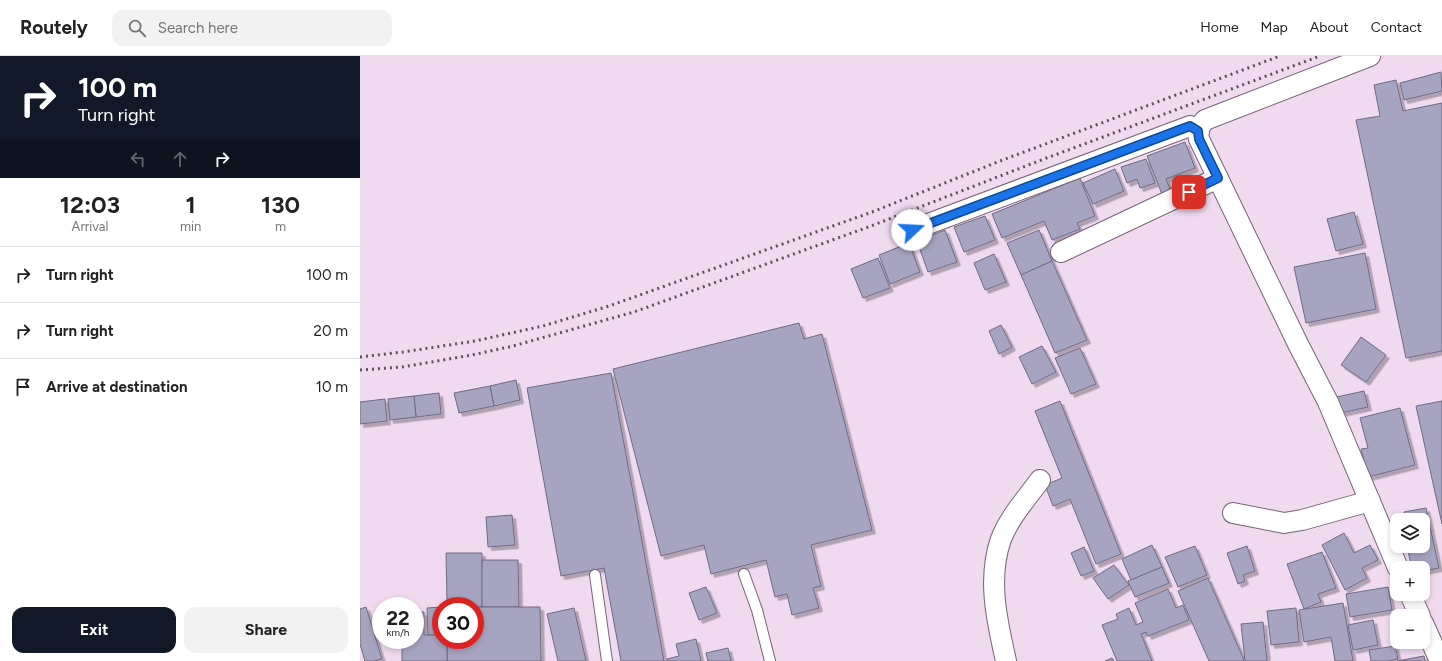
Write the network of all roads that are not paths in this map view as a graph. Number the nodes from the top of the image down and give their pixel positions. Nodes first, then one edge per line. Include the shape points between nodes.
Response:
1 (1370, 56) edge
2 (1198, 131) junction
3 (1218, 178) junction
4 (912, 230) dead end
5 (1061, 252) dead end
6 (1040, 480) dead end
7 (1370, 501) junction
8 (1233, 513) dead end
9 (1395, 561) edge
10 (744, 574) dead end
11 (596, 575) dead end
12 (1430, 639) edge
13 (607, 661) edge
14 (770, 661) edge
15 (1006, 661) edge
16 (1440, 661) edge

1 - 2 street via 1213,116 1201,124
2 - 3 street via 1199,139
2 - 4 street via 1190,126
3 - 5 street
3 - 7 street via 1328,402
6 - 15 street via 1001,538 996,557 993,585
7 - 8 street via 1284,523
7 - 9 street
10 - 14 lane via 757,610
11 - 13 lane
12 - 16 street

